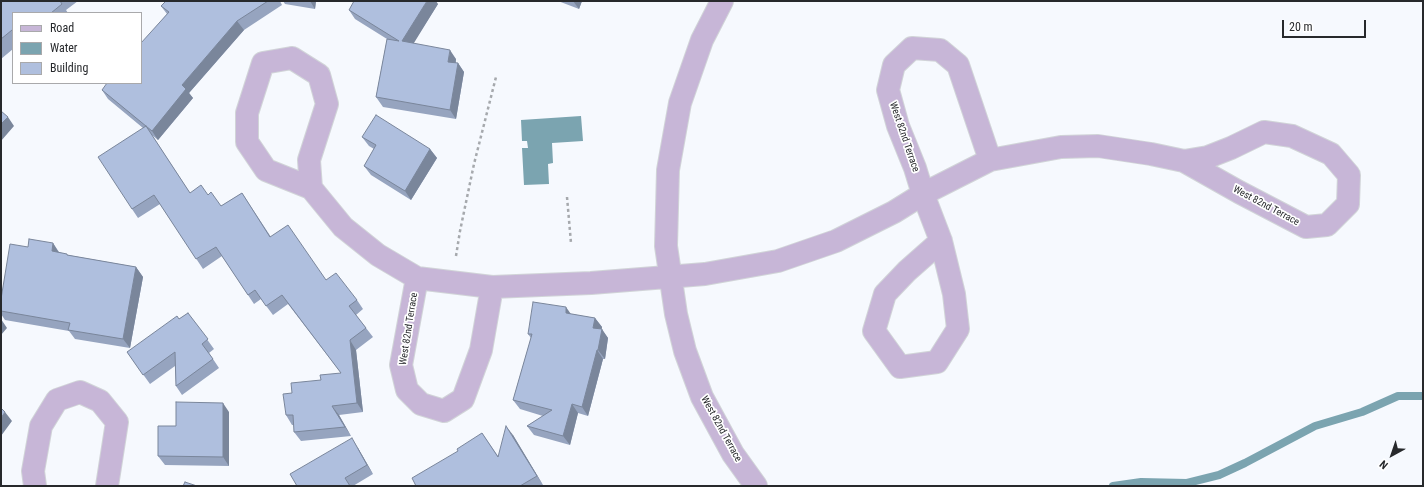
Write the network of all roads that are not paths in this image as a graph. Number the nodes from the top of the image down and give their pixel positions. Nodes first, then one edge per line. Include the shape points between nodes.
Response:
1 (722, 1) edge
2 (990, 160) junction
3 (1184, 161) junction
4 (311, 188) junction
5 (923, 194) junction
6 (941, 241) junction
7 (671, 276) junction
8 (417, 278) junction
9 (492, 287) junction
10 (35, 486) edge
11 (107, 486) edge
12 (756, 486) edge

1 - 7 street, West 82nd Terrace via 702,40 680,103 668,170 666,246
2 - 3 street, West 82nd Terrace via 1061,147 1098,146
2 - 5 street, West 82nd Terrace
2 - 5 street, West 82nd Terrace via 958,65 940,50 912,48 894,65 888,90 898,126 916,168
3 - 3 street, West 82nd Terrace via 1306,227 1327,225 1348,204 1349,175 1331,154 1292,136 1264,132 1208,157
4 - 4 street, West 82nd Terrace via 309,160 327,104 320,75 292,58 263,63 247,113 247,142 266,170
4 - 8 street, West 82nd Terrace via 343,227 378,255
5 - 6 street, West 82nd Terrace
5 - 7 street, West 82nd Terrace via 894,212 836,241 778,261 705,274
6 - 6 street, West 82nd Terrace via 886,294 874,331 900,367 937,362 958,329 954,294
7 - 9 street, West 82nd Terrace via 590,283
7 - 12 street, West 82nd Terrace via 676,314 685,351 702,397 733,454
8 - 9 street, West 82nd Terrace
8 - 9 street, West 82nd Terrace via 401,365 407,390 421,404 444,411 463,399 481,350
10 - 11 street via 33,471 41,426 57,400 80,392 100,401 117,422

